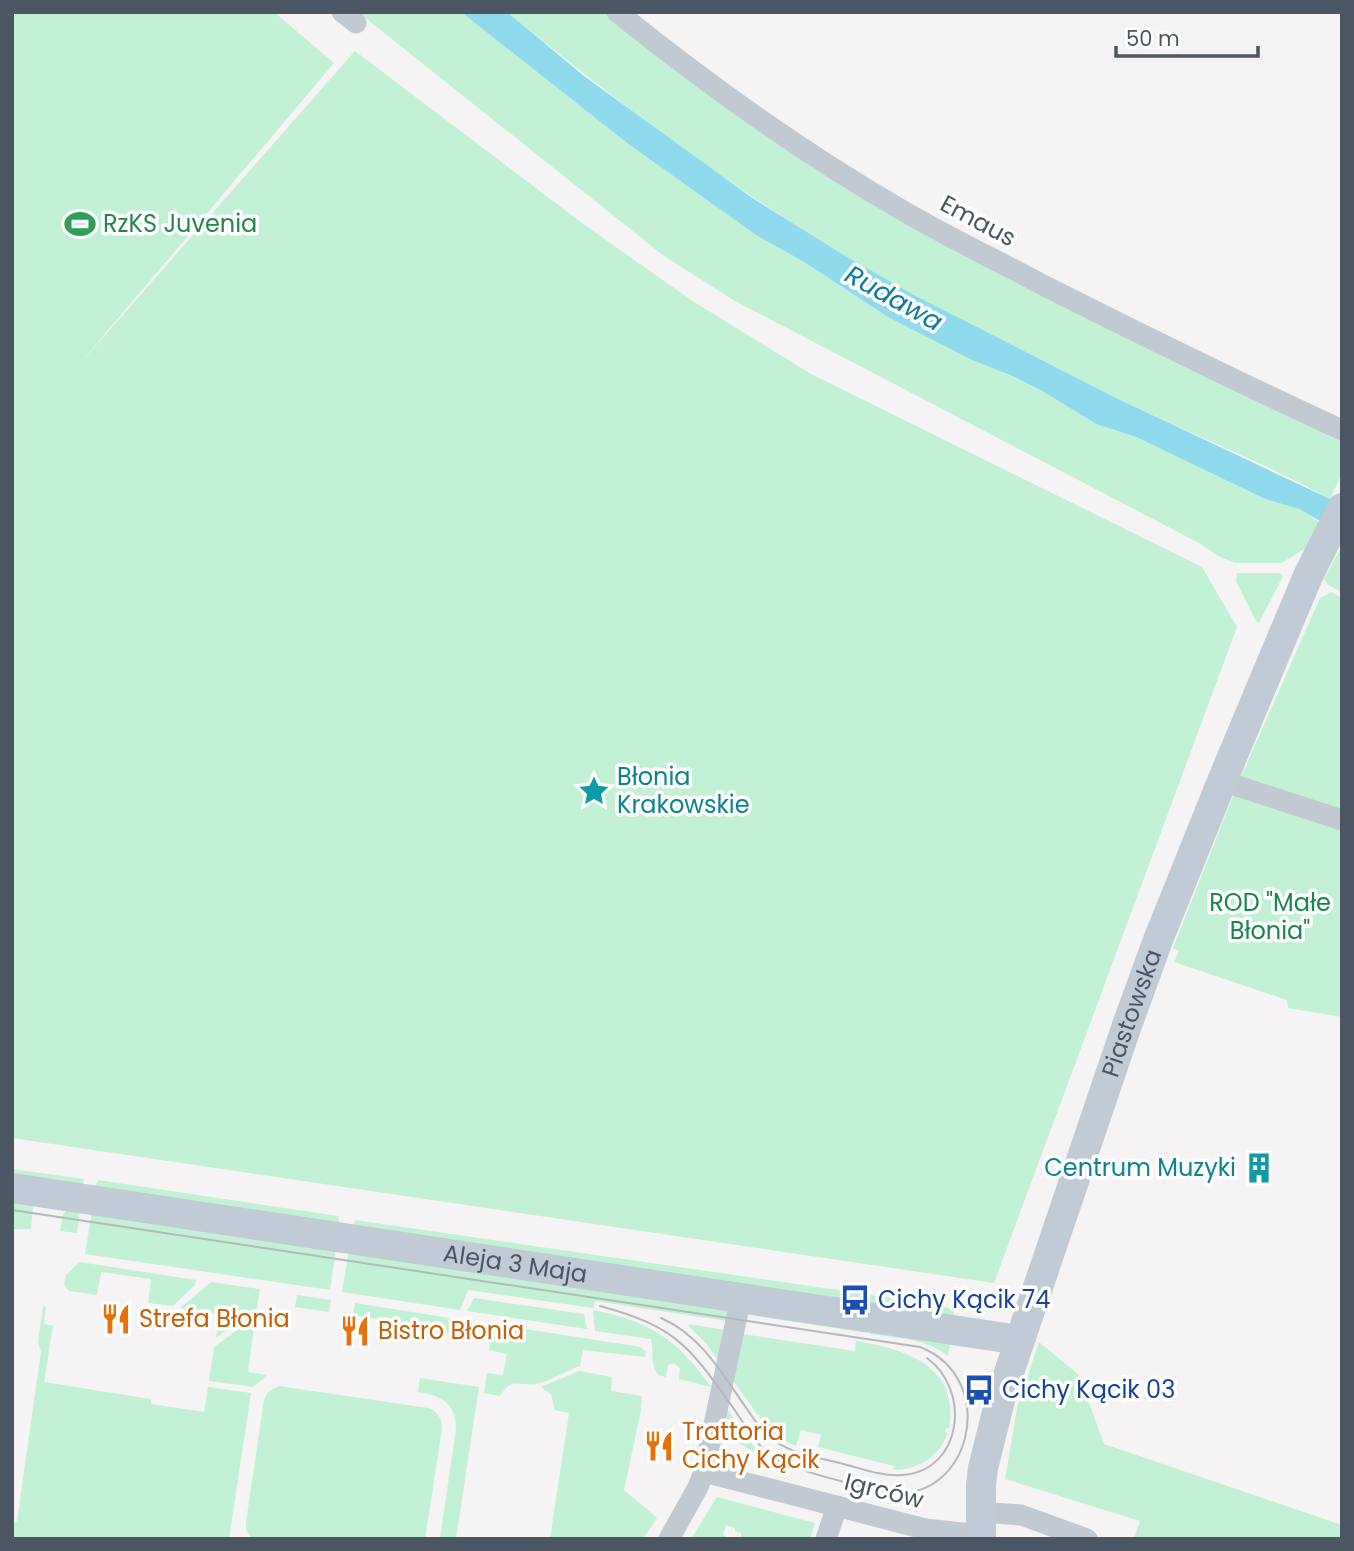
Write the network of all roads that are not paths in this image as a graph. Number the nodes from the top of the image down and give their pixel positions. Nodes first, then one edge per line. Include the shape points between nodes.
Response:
1 (617, 12) edge
2 (1342, 430) edge
3 (1342, 508) edge
4 (1222, 781) junction
5 (1342, 820) edge
6 (12, 1188) edge
7 (741, 1297) junction
8 (1019, 1340) junction
9 (704, 1472) junction
10 (837, 1506) junction
11 (981, 1528) edge
12 (669, 1539) edge
13 (826, 1539) edge
14 (1087, 1539) edge

1 - 2 street, Emaus via 790,140 898,208 1134,331
3 - 4 street, Piastowska
4 - 5 street
4 - 8 street, Piastowska via 1134,1005
6 - 7 street, Aleja 3 Maja
7 - 8 street, Aleja 3 Maja
7 - 9 street
8 - 11 street, Piastowska via 986,1456
9 - 10 street, Igrców
9 - 12 street
10 - 11 street, Igrców via 925,1529
10 - 13 street
11 - 14 street, Igrców via 1021,1515

